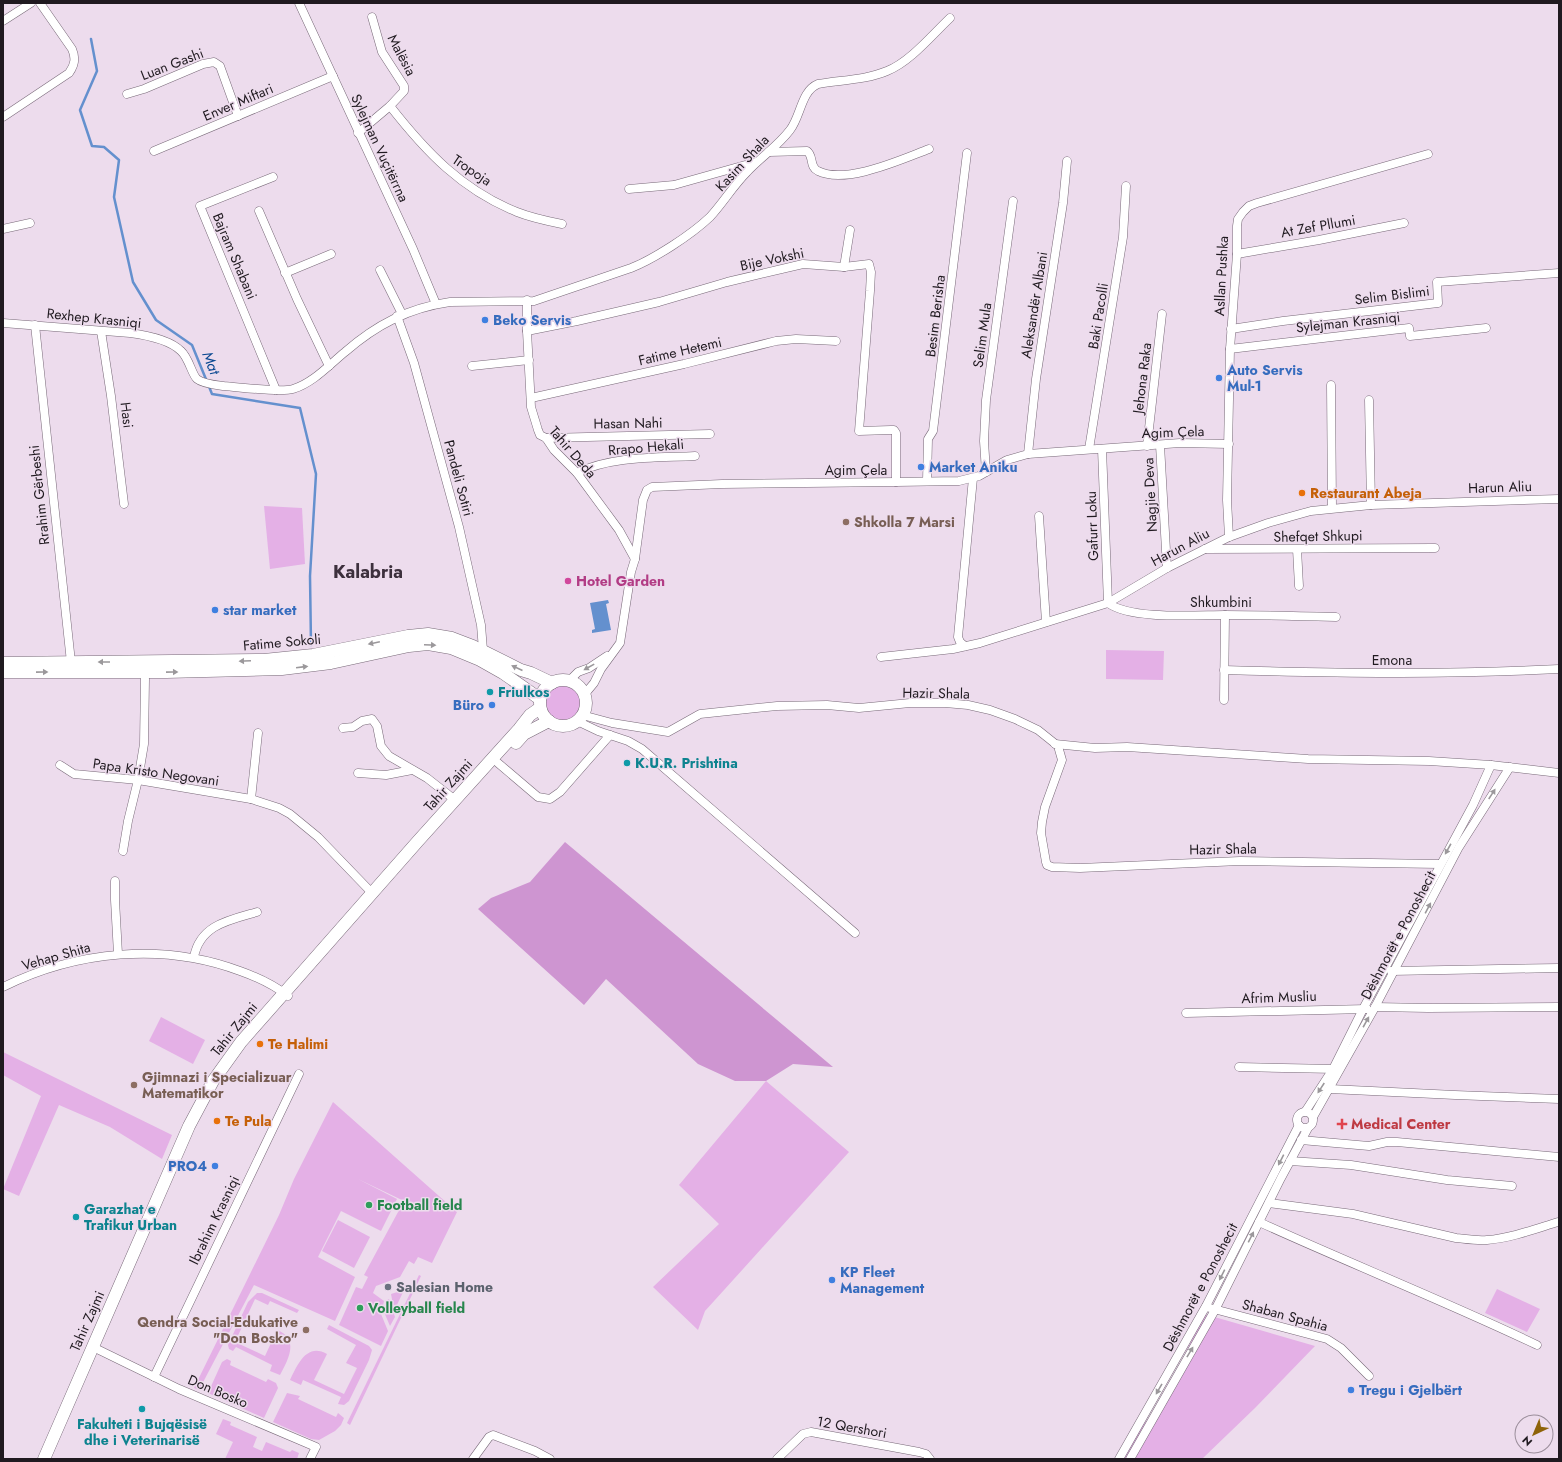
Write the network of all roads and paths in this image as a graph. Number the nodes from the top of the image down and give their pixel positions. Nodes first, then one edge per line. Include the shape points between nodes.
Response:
1 (31, 3) edge
2 (40, 3) edge
3 (299, 3) edge
4 (372, 17) dead end
5 (950, 18) dead end
6 (3, 21) edge
7 (333, 76) junction
8 (128, 94) dead end
9 (390, 106) junction
10 (238, 116) junction
11 (3, 117) edge
12 (358, 133) junction
13 (929, 149) dead end
14 (154, 151) dead end
15 (769, 152) junction
16 (967, 153) dead end
17 (1428, 154) dead end
18 (1067, 161) dead end
19 (756, 162) junction
20 (273, 177) dead end
21 (1126, 186) dead end
22 (629, 189) dead end
23 (1013, 201) dead end
24 (259, 211) dead end
25 (30, 223) dead end
26 (1404, 223) dead end
27 (562, 224) dead end
28 (3, 229) edge
29 (850, 230) dead end
30 (332, 254) dead end
31 (1237, 254) junction
32 (844, 266) junction
33 (380, 270) dead end
34 (285, 273) junction
35 (1559, 273) edge
36 (527, 300) junction
37 (436, 304) junction
38 (1162, 314) dead end
39 (400, 315) junction
40 (3, 323) edge
41 (35, 325) junction
42 (1486, 328) dead end
43 (1231, 329) junction
44 (527, 330) junction
45 (101, 331) junction
46 (836, 341) dead end
47 (1230, 349) junction
48 (529, 360) junction
49 (329, 366) junction
50 (472, 366) dead end
51 (1331, 385) dead end
52 (276, 390) junction
53 (531, 398) junction
54 (1369, 400) dead end
55 (710, 434) dead end
56 (546, 438) junction
57 (1229, 444) junction
58 (1160, 445) junction
59 (1147, 446) junction
60 (1102, 449) junction
61 (1089, 450) junction
62 (1028, 454) junction
63 (695, 456) dead end
64 (986, 472) junction
65 (577, 473) junction
66 (973, 478) junction
67 (927, 481) junction
68 (896, 482) junction
69 (1559, 498) edge
70 (124, 504) dead end
71 (1371, 505) junction
72 (1332, 508) junction
73 (1039, 516) dead end
74 (1229, 537) junction
75 (1435, 548) dead end
76 (1202, 549) junction
77 (1297, 549) junction
78 (635, 559) junction
79 (1167, 568) junction
80 (1299, 586) dead end
81 (1108, 603) junction
82 (1225, 615) junction
83 (1336, 617) dead end
84 (1046, 622) junction
85 (964, 646) junction
86 (483, 650) junction
87 (611, 654) junction
88 (881, 657) dead end
89 (71, 662) junction
90 (3, 663) edge
91 (1559, 669) edge
92 (1224, 670) junction
93 (3, 672) edge
94 (143, 672) junction
95 (569, 681) junction
96 (552, 683) junction
97 (584, 695) junction
98 (1224, 700) dead end
99 (540, 703) junction
100 (580, 718) junction
101 (549, 721) junction
102 (343, 728) dead end
103 (258, 733) dead end
104 (610, 736) junction
105 (1055, 744) junction
106 (498, 763) junction
107 (60, 765) dead end
108 (1492, 765) junction
109 (1510, 767) junction
110 (412, 770) junction
111 (358, 772) dead end
112 (1559, 773) edge
113 (138, 780) junction
114 (251, 799) junction
115 (455, 800) junction
116 (1458, 831) junction
117 (1466, 835) junction
118 (123, 850) dead end
119 (1440, 864) junction
120 (115, 880) dead end
121 (372, 893) junction
122 (257, 912) dead end
123 (855, 934) dead end
124 (118, 954) junction
125 (194, 957) junction
126 (1384, 968) junction
127 (1559, 968) edge
128 (1394, 972) junction
129 (3, 987) edge
130 (286, 994) junction
131 (1559, 1007) edge
132 (1374, 1008) junction
133 (1363, 1009) junction
134 (1186, 1013) dead end
135 (1353, 1038) junction
136 (1239, 1067) dead end
137 (1337, 1069) junction
138 (299, 1074) dead end
139 (1330, 1089) junction
140 (1559, 1099) edge
141 (1309, 1115) junction
142 (1304, 1126) junction
143 (1301, 1140) junction
144 (1559, 1158) edge
145 (1290, 1160) junction
146 (1512, 1186) dead end
147 (1269, 1203) junction
148 (1260, 1222) junction
149 (1558, 1222) dead end
150 (1206, 1306) junction
151 (1215, 1310) junction
152 (1537, 1345) dead end
153 (99, 1350) junction
154 (1369, 1376) dead end
155 (154, 1377) junction
156 (44, 1459) edge
157 (48, 1459) edge
158 (310, 1459) edge
159 (473, 1459) edge
160 (550, 1459) edge
161 (777, 1459) edge
162 (930, 1459) edge
163 (1119, 1459) edge
164 (1130, 1459) edge

1 - 6 street
2 - 11 street via 72,49 73,66 69,73
3 - 7 street, Sylejman Vuçitërrna
4 - 9 street, Malësia via 382,52 404,86 402,94
5 - 15 street, Kasim Shala via 914,52 888,71 814,86 806,95 792,127
7 - 10 street, Enver Miftari
7 - 12 street, Sylejman Vuçitërrna
8 - 10 street, Luan Gashi via 214,62 220,66
9 - 12 street, Malësia
9 - 27 street, Tropoja via 430,154 461,181 517,212
10 - 14 street, Enver Miftari
12 - 37 street, Sylejman Vuçitërrna
13 - 15 street via 877,168 836,175 816,170 807,151
15 - 19 street, Kasim Shala
16 - 67 street, Besim Berisha via 933,431 928,438
17 - 31 street, Asllan Pushka via 1249,206 1238,219
18 - 62 street, Aleksandër Albani via 1064,203 1036,379
19 - 22 street via 674,186
19 - 36 street, Kasim Shala via 710,216 654,257 631,268 543,299
20 - 52 street, Bajram Shabani via 200,206
21 - 61 street, Baki Pacolli via 1123,237
23 - 64 street, Selim Mula via 986,400
24 - 34 street
25 - 28 street
26 - 31 street, At Zef Pllumi
29 - 32 street
30 - 34 street
31 - 43 street, Asllan Pushka
32 - 44 street, Bije Vokshi via 803,264 659,302
32 - 68 street, Bije Vokshi via 869,264 871,272 859,431 894,430
33 - 39 street
34 - 49 street
35 - 43 street, Selim Bislimi via 1437,282 1438,303
36 - 37 street, Rexhep Krasniqi
36 - 44 street, Tahir Deda
37 - 39 street, Rexhep Krasniqi
38 - 59 street, Jehona Raka
39 - 49 street, Rexhep Krasniqi via 364,336
39 - 86 street, Pandeli Sotiri via 459,527 481,625
40 - 41 street, Rexhep Krasniqi
41 - 45 street, Rexhep Krasniqi
41 - 89 street, Rrahim Gërbeshi
42 - 47 street, Sylejman Krasniqi via 1410,336 1409,328
43 - 47 street, Asllan Pushka
44 - 48 street, Tahir Deda
45 - 52 street, Rexhep Krasniqi via 144,335 176,346 186,357 196,378 207,382
45 - 70 street, Hasi
46 - 53 street, Fatime Hetemi via 776,341
47 - 57 street, Asllan Pushka
48 - 50 street
48 - 53 street, Tahir Deda
49 - 52 street, Rexhep Krasniqi via 300,386 289,390
51 - 72 street
53 - 56 street, Tahir Deda via 538,430 540,435
54 - 71 street
55 - 56 street, Hasan Nahi
56 - 65 street, Tahir Deda
57 - 58 street, Agim Çela
57 - 74 street, Asllan Pushka
58 - 59 street, Agim Çela
58 - 79 street, Nagjie Deva
59 - 60 street, Agim Çela
60 - 61 street, Agim Çela
60 - 81 street, Gafurr Loku
61 - 62 street, Agim Çela
62 - 64 street, Agim Çela via 1007,460
63 - 65 street, Rrapo Hekali via 622,461 595,465
64 - 66 street, Agim Çela
65 - 78 street, Tahir Deda via 622,534
66 - 67 street, Agim Çela
66 - 85 street via 958,637
67 - 68 street, Agim Çela
68 - 78 street, Agim Çela via 652,487 643,500
69 - 71 street, Harun Aliu
71 - 72 street, Harun Aliu
72 - 74 street, Harun Aliu via 1291,516
73 - 84 street
74 - 76 street, Harun Aliu
75 - 77 street, Shefqet Shkupi
76 - 77 street, Shefqet Shkupi
76 - 79 street, Harun Aliu
77 - 80 street
78 - 87 street, Agim Çela via 621,641
79 - 81 street, Harun Aliu
81 - 82 street, Shkumbini via 1124,610 1162,615
81 - 84 street, Harun Aliu
82 - 83 street, Shkumbini
82 - 92 street
84 - 85 street, Harun Aliu via 980,644
85 - 88 street, Harun Aliu
86 -> 89 street, Fatime Sokoli via 446,637 419,634 328,653 281,659 218,662
96 -> 86 street, Fatime Sokoli
87 -> 95 street, Agim Çela via 578,672
87 - 97 street, Agim Çela
89 - 90 street, Fatime Sokoli
91 - 92 street, Emona via 1491,673 1358,674
92 - 98 street
93 -> 94 street, Fatime Sokoli
94 -> 99 street, Fatime Sokoli via 297,668 428,644 452,648 480,660 503,673
94 - 113 street via 144,744
95 - 96 street
95 - 97 street
96 - 99 street via 545,689
97 - 100 street via 586,705
99 - 101 street
99 - 115 street, Tahir Zajmi
100 - 101 street via 564,726
100 - 104 street
100 - 105 street, Hazir Shala via 668,732 700,714 776,706 827,705 859,708 910,703 945,703 968,705 1016,719 1038,730
101 - 106 street, Tahir Zajmi via 524,734
102 - 110 street via 353,727 362,720 372,719 377,726 384,752
103 - 114 street
104 - 106 street via 560,792 550,799 538,797
104 - 123 street via 628,741 642,749
105 - 108 street via 1308,759 1403,760
105 - 119 street, Hazir Shala via 1062,760 1045,807 1041,833 1046,862 1052,867 1240,861
106 - 130 street, Tahir Zajmi
107 - 113 street, Papa Kristo Negovani via 74,774
108 - 109 street
108 - 116 street, Dëshmorët e Ponoshecit
109 - 112 street
117 -> 109 street, Dëshmorët e Ponoshecit
110 - 111 street via 386,775
110 - 115 street
113 - 114 street, Papa Kristo Negovani
113 - 118 street
114 - 121 street, Papa Kristo Negovani via 279,808 295,817
115 - 121 street, Tahir Zajmi
116 - 117 street
116 -> 119 street, Dëshmorët e Ponoshecit
128 -> 117 street, Dëshmorët e Ponoshecit
119 - 126 street, Dëshmorët e Ponoshecit
120 - 124 street
121 - 130 street, Tahir Zajmi
122 - 125 street via 211,930 200,940
124 - 125 street, Vehap Shita via 164,953
124 - 129 street, Vehap Shita via 54,967
125 - 130 street, Vehap Shita via 254,976
126 - 128 street
126 - 133 street, Dëshmorët e Ponoshecit
127 - 128 street
128 - 132 street, Dëshmorët e Ponoshecit
130 - 153 street, Tahir Zajmi via 236,1058 210,1099
130 - 156 street, Tahir Zajmi via 231,1054 197,1111
131 - 132 street, Afrim Musliu
132 - 133 street, Afrim Musliu
135 -> 132 street, Dëshmorët e Ponoshecit
133 - 134 street, Afrim Musliu
133 - 135 street, Dëshmorët e Ponoshecit
135 - 137 street, Dëshmorët e Ponoshecit
136 - 137 street
137 - 139 street, Dëshmorët e Ponoshecit
137 -> 141 street, Dëshmorët e Ponoshecit
138 - 155 street, Ibrahim Krasniqi
139 - 140 street
139 - 141 street, Dëshmorët e Ponoshecit
141 - 142 street, Dëshmorët e Ponoshecit via 1313,1121 1311,1125
141 - 142 street, Dëshmorët e Ponoshecit via 1301,1114 1298,1117 1298,1121
142 - 143 street, Dëshmorët e Ponoshecit
142 -> 150 street, Dëshmorët e Ponoshecit
143 - 144 street via 1369,1146 1397,1142
143 - 145 street, Dëshmorët e Ponoshecit
145 - 146 street via 1351,1165 1447,1180
145 - 147 street, Dëshmorët e Ponoshecit
147 - 148 street, Dëshmorët e Ponoshecit
147 - 149 street via 1353,1214 1472,1240 1501,1238
151 -> 148 street, Dëshmorët e Ponoshecit
148 - 152 street
150 - 151 street, Shaban Spahia
150 -> 163 street, Dëshmorët e Ponoshecit
151 - 154 street, Shaban Spahia via 1327,1339 1341,1348
164 -> 151 street, Dëshmorët e Ponoshecit
153 - 155 street, Don Bosko
153 - 157 street, Tahir Zajmi
155 - 158 street, Don Bosko via 316,1447
159 - 160 street via 493,1435
161 - 162 street, 12 Qershori via 803,1434 811,1432 919,1452 926,1454

